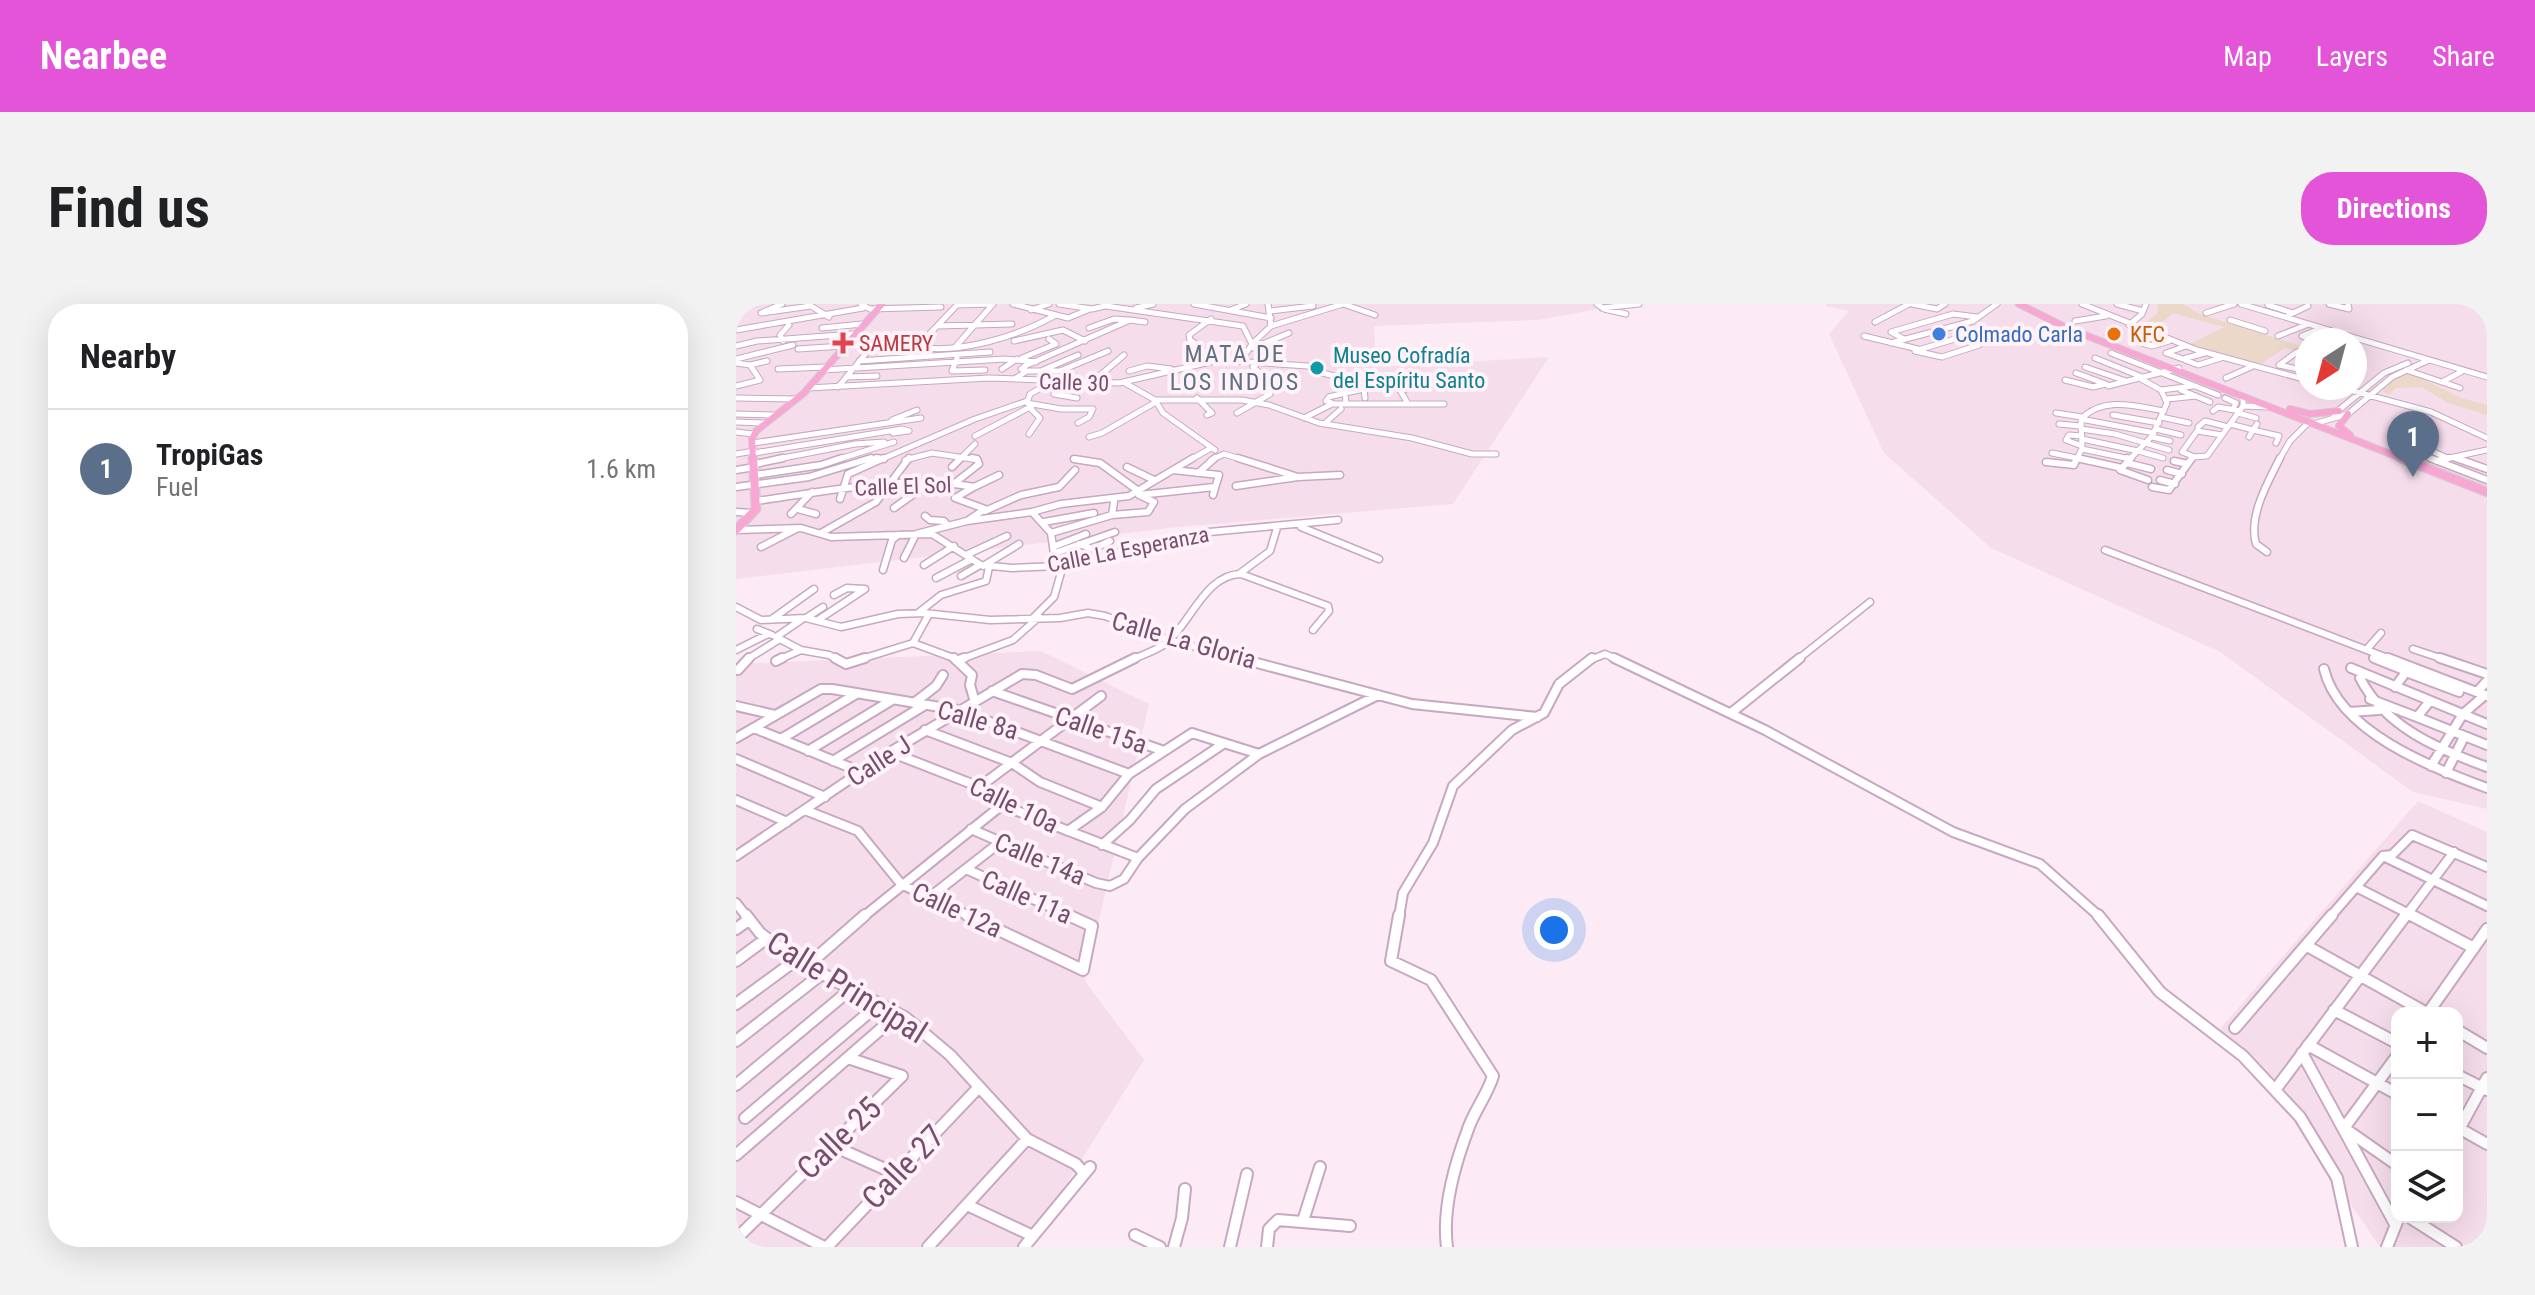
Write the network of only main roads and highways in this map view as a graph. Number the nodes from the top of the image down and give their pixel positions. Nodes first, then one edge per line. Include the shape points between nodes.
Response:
1 (2019, 304) edge
2 (2027, 304) edge
3 (879, 307) edge
4 (2177, 369) junction
5 (2255, 398) junction
6 (2339, 411) road end
7 (2348, 414) road end
8 (2312, 422) junction
9 (2355, 438) junction
10 (2487, 491) edge
11 (736, 530) edge

1 - 4 main road
2 - 4 main road
3 - 11 main road via 808,388 764,423 754,445 753,513
4 - 5 main road
4 - 8 main road
5 - 6 main road via 2307,414
5 - 8 main road
7 - 9 main road via 2339,426
8 - 9 main road
8 - 10 main road
9 - 10 main road

